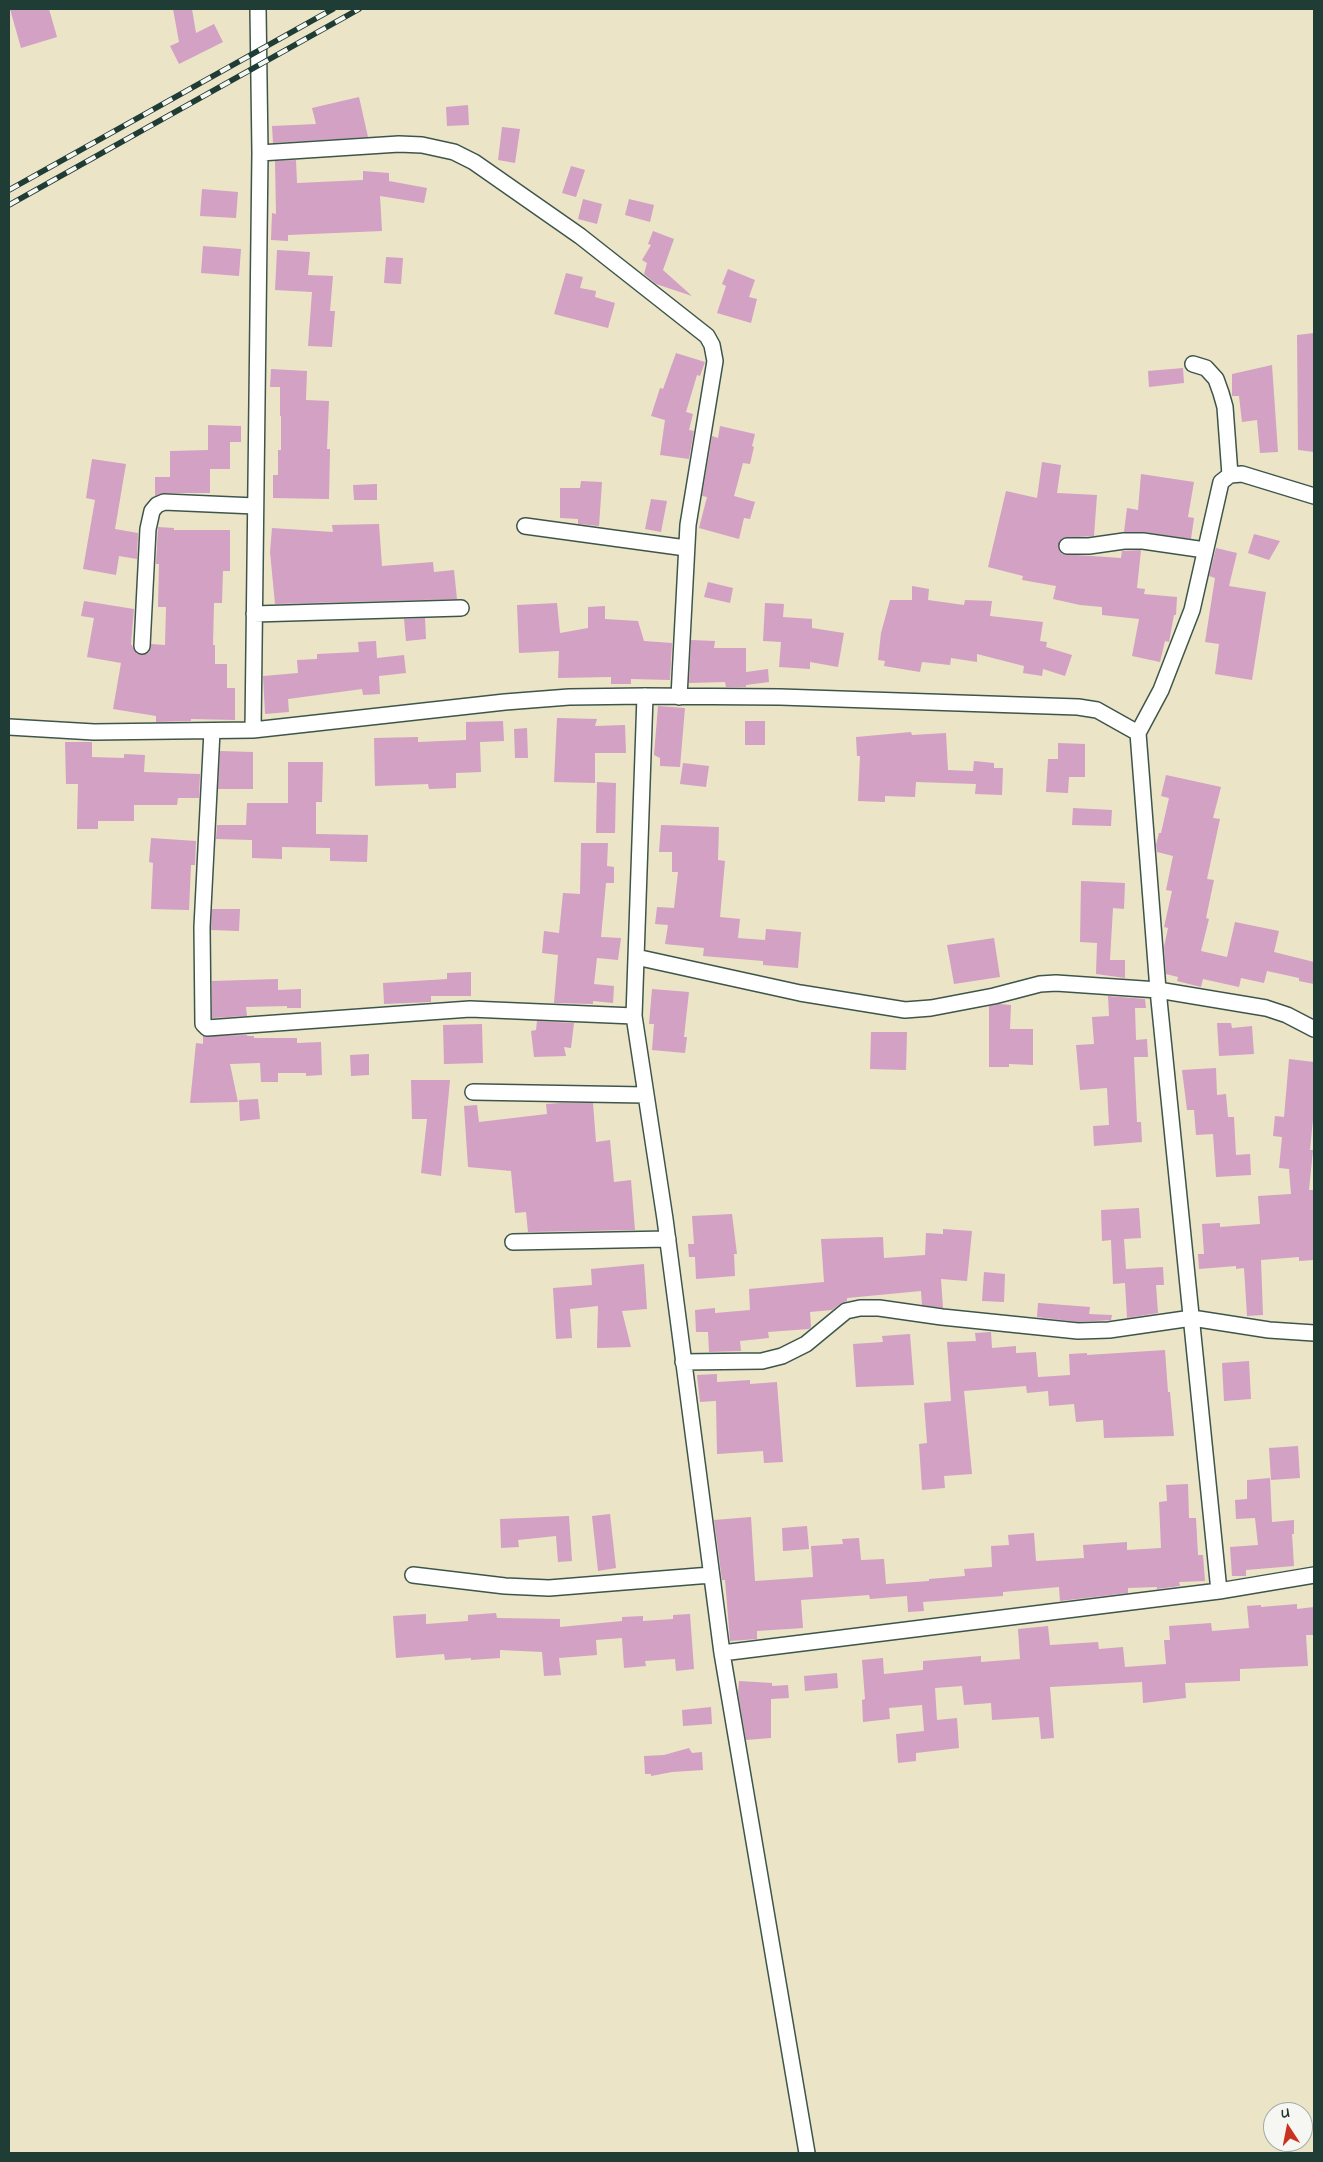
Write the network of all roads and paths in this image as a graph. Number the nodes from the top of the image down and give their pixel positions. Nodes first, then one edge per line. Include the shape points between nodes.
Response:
1 (258, 9) edge
2 (260, 153) junction
3 (1194, 364) dead end
4 (1230, 475) junction
5 (1314, 496) edge
6 (255, 506) junction
7 (525, 526) dead end
8 (1067, 546) dead end
9 (686, 548) junction
10 (1205, 550) junction
11 (461, 608) dead end
12 (254, 614) junction
13 (142, 646) dead end
14 (645, 696) junction
15 (679, 697) junction
16 (9, 726) edge
17 (253, 730) junction
18 (212, 731) junction
19 (1138, 733) junction
20 (636, 957) junction
21 (1158, 990) junction
22 (634, 1016) junction
23 (1314, 1029) edge
24 (473, 1092) dead end
25 (646, 1095) junction
26 (668, 1239) junction
27 (513, 1242) dead end
28 (1192, 1318) junction
29 (1314, 1333) edge
30 (683, 1362) junction
31 (413, 1575) dead end
32 (711, 1575) junction
33 (1314, 1575) edge
34 (1219, 1591) junction
35 (722, 1654) junction
36 (807, 2153) edge

1 - 2 street
2 - 6 street
2 - 9 street via 399,144 454,152 474,162 580,236 707,336 715,361
3 - 4 street via 1206,368 1216,379 1221,393
4 - 5 street via 1242,474
4 - 10 street via 1221,482
6 - 12 street
6 - 13 street via 164,502 152,511 148,529
7 - 9 street
8 - 10 street via 1143,541
9 - 15 street
10 - 19 street via 1192,610 1179,647
11 - 12 street
12 - 17 street
14 - 15 street
14 - 17 street via 569,697
14 - 20 street
15 - 19 street via 780,697 1078,707 1097,710
16 - 18 street via 94,732
17 - 18 street
18 - 22 street via 202,927 204,1026 262,1025 470,1009
19 - 21 street
20 - 21 street via 800,993 905,1010 931,1008 1040,984
20 - 22 street
21 - 23 street via 1266,1008 1287,1014
21 - 28 street
22 - 25 street
24 - 25 street
25 - 26 street
26 - 27 street
26 - 30 street
28 - 29 street via 1269,1330
28 - 30 street via 1109,1330 1078,1331 860,1308 846,1311 806,1344 782,1356 762,1361
28 - 34 street
30 - 32 street
31 - 32 street via 549,1588
32 - 35 street
33 - 34 street
34 - 35 street
35 - 36 street

